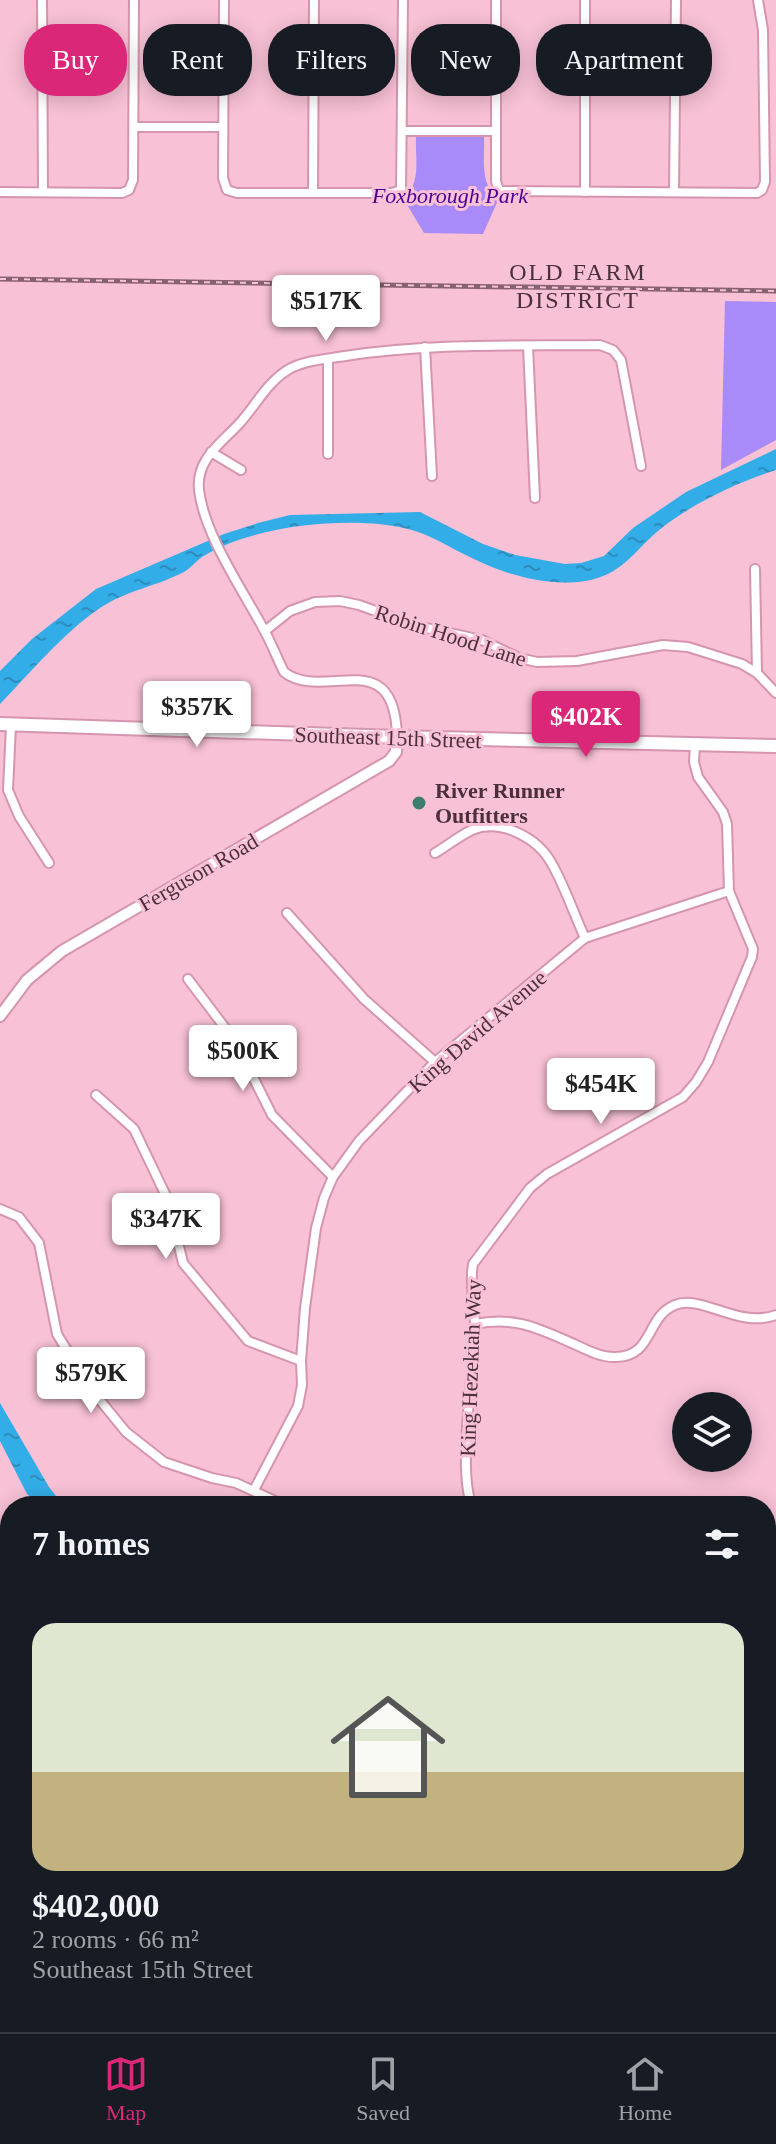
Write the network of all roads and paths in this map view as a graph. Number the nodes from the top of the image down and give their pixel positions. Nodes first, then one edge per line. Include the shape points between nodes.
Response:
1 (42, 0) edge
2 (134, 0) edge
3 (224, 0) edge
4 (314, 0) edge
5 (403, 0) edge
6 (496, 0) edge
7 (585, 0) edge
8 (676, 0) edge
9 (758, 0) edge
10 (134, 127) junction
11 (222, 127) junction
12 (402, 131) junction
13 (496, 131) junction
14 (0, 192) edge
15 (43, 192) junction
16 (585, 192) junction
17 (674, 192) junction
18 (313, 193) junction
19 (528, 346) junction
20 (425, 347) junction
21 (328, 359) junction
22 (211, 452) junction
23 (328, 454) dead end
24 (641, 466) dead end
25 (241, 470) dead end
26 (432, 476) dead end
27 (535, 498) dead end
28 (755, 569) dead end
29 (265, 631) junction
30 (757, 673) junction
31 (776, 693) edge
32 (6, 725) edge
33 (397, 737) junction
34 (695, 744) junction
35 (776, 746) edge
36 (435, 853) dead end
37 (49, 863) dead end
38 (729, 891) junction
39 (287, 913) dead end
40 (585, 938) junction
41 (188, 979) dead end
42 (0, 1016) edge
43 (435, 1062) junction
44 (96, 1095) dead end
45 (333, 1177) junction
46 (0, 1209) edge
47 (776, 1315) edge
48 (475, 1324) junction
49 (301, 1361) junction
50 (254, 1490) junction
51 (266, 1496) edge
52 (471, 1496) edge

1 - 15 street
2 - 10 street
3 - 11 street
4 - 18 street
5 - 12 street
6 - 13 street
7 - 16 street
8 - 17 street
9 - 17 street via 763,30 762,190
10 - 11 street
10 - 15 street via 129,190
11 - 18 street via 227,190
12 - 13 street
12 - 18 street via 401,190
13 - 16 street via 499,191
14 - 15 street
16 - 17 street
19 - 20 street
19 - 24 street via 600,345 613,350 621,360
19 - 27 street
20 - 21 street
20 - 26 street
21 - 22 street via 279,376
21 - 23 street
22 - 25 street
22 - 29 street via 203,463 201,502
28 - 30 street
29 - 30 street, Robin Hood Lane via 290,611 340,601 482,640 537,662 675,645
29 - 33 street via 284,672 294,680 351,678 375,685 389,701
30 - 31 street, Robin Hood Lane
32 - 33 main road, Southeast 15th Street
32 - 37 street via 8,790
33 - 34 main road, Southeast 15th Street
33 - 42 street, Ferguson Road via 389,761 62,951 27,980
34 - 35 main road, Southeast 15th Street
34 - 38 street, King Hezekiah Way via 698,777 727,824
36 - 40 street via 473,830 514,831 552,862
38 - 40 street, King David Avenue
38 - 48 street, King Hezekiah Way via 752,957 696,1082 683,1097 530,1188 473,1264
39 - 43 street via 364,999
40 - 43 street, King David Avenue
41 - 45 street via 235,1041 272,1115
43 - 45 street, King David Avenue via 359,1141
44 - 49 street via 134,1129 168,1200 183,1263 248,1341
45 - 49 street, King David Avenue via 316,1228
46 - 50 street via 19,1217 39,1243 57,1334 90,1388 126,1432 164,1462
47 - 48 street via 752,1319 677,1304 657,1318 645,1344 630,1355 615,1357 595,1354 527,1323
48 - 52 street, King Hezekiah Way via 467,1466
49 - 50 street, King David Avenue via 298,1406
50 - 51 street

